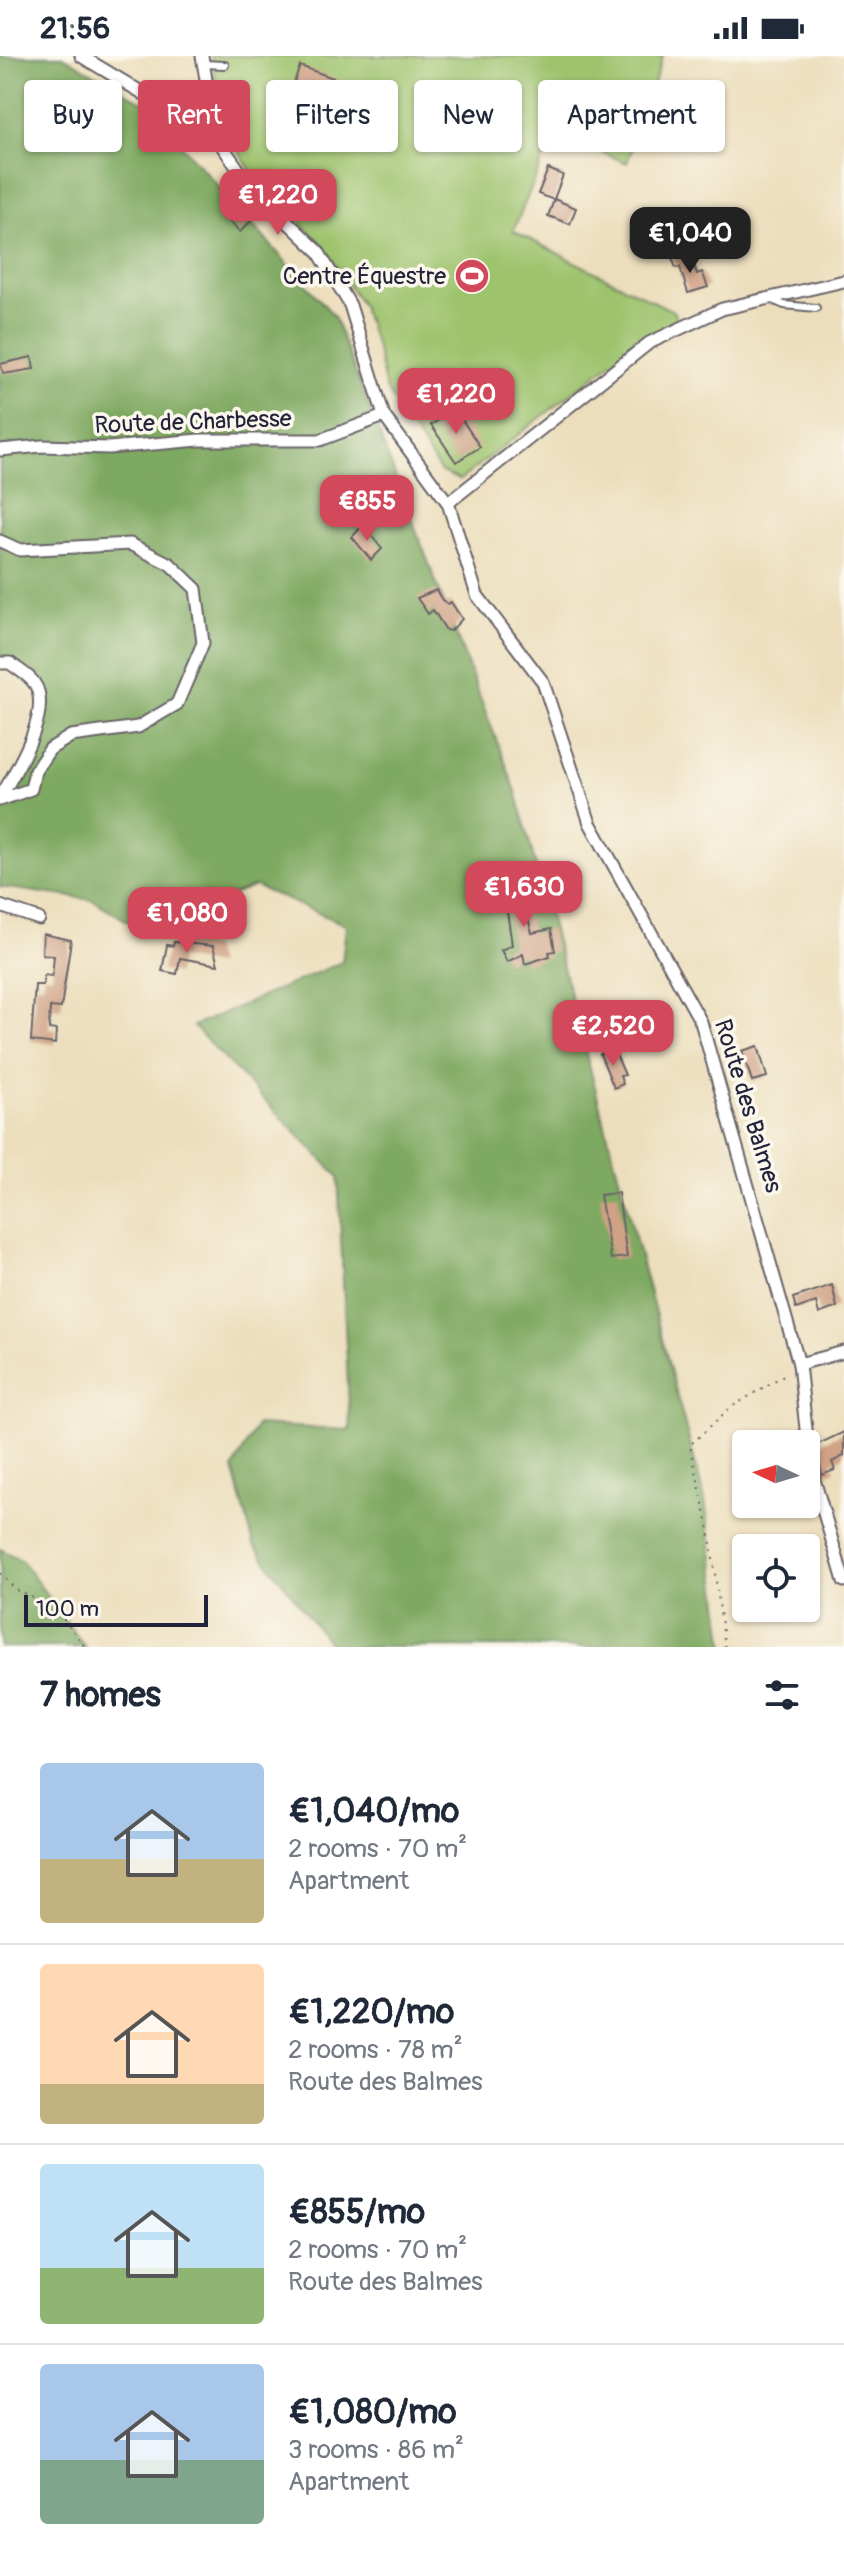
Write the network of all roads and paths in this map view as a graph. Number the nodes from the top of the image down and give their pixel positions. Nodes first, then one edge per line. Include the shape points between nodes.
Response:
1 (81, 56) edge
2 (203, 60) edge
3 (225, 65) dead end
4 (206, 80) edge
5 (138, 90) edge
6 (226, 152) edge
7 (844, 281) edge
8 (768, 298) junction
9 (816, 308) dead end
10 (384, 416) junction
11 (0, 450) edge
12 (448, 503) junction
13 (0, 541) edge
14 (0, 663) edge
15 (0, 799) edge
16 (0, 906) edge
17 (39, 919) dead end
18 (844, 1352) edge
19 (799, 1364) junction
20 (789, 1373) dead end
21 (0, 1573) edge
22 (844, 1581) edge
23 (85, 1647) edge
24 (725, 1647) edge

1 - 5 street
2 - 3 lane
2 - 4 street
6 - 10 street, Route des Balmes via 250,186 318,251 350,305
7 - 8 street
8 - 9 lane
8 - 12 street via 722,309 649,343
10 - 11 street, Route de Charbesse via 320,440
10 - 12 street, Route des Balmes
12 - 19 street, Route des Balmes via 477,595 543,682 590,823 701,1022
13 - 15 street via 20,550 130,544 170,564 196,589 203,643 177,704 138,727 71,736 50,749 35,771 31,789
14 - 15 street via 10,663 35,683 41,705 32,736
16 - 17 street
18 - 19 street
19 - 22 street, Route des Balmes via 810,1466
20 - 24 path via 730,1408 690,1445 709,1530
21 - 23 path via 16,1590 57,1609

